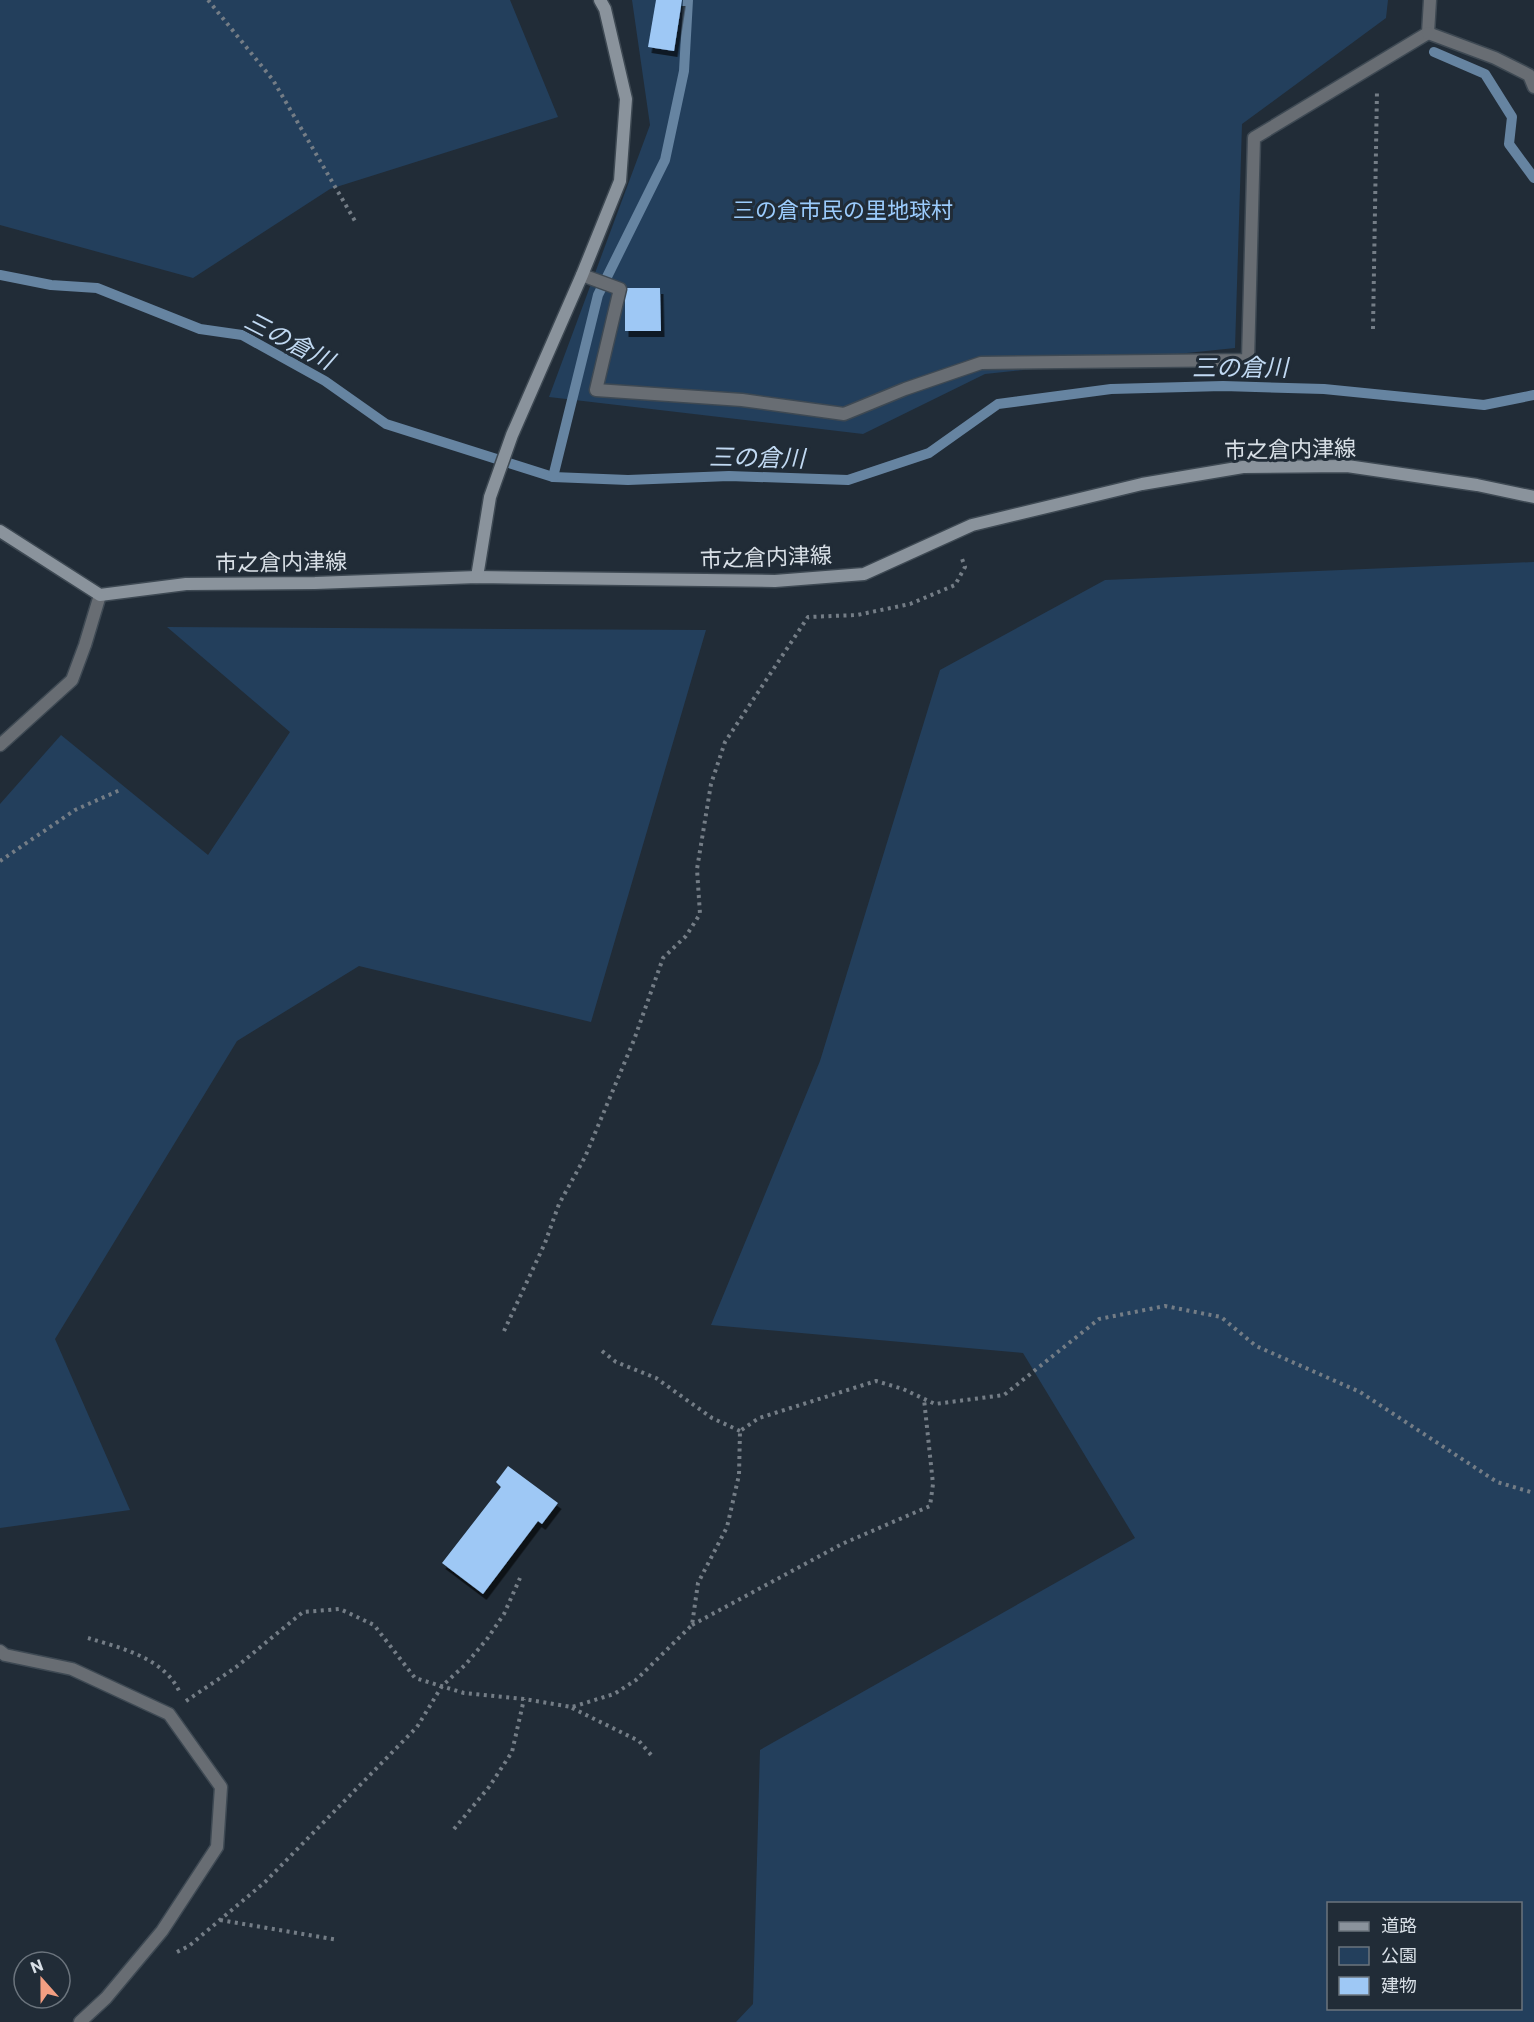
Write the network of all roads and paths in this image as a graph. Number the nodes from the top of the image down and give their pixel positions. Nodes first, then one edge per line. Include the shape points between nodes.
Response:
1 (208, 0) edge
2 (600, 0) edge
3 (1430, 0) edge
4 (1428, 33) junction
5 (1377, 64) junction
6 (1534, 87) edge
7 (355, 221) dead end
8 (583, 276) junction
9 (1373, 329) dead end
10 (1534, 497) edge
11 (0, 531) edge
12 (952, 534) junction
13 (477, 577) junction
14 (100, 595) junction
15 (0, 745) edge
16 (120, 790) dead end
17 (0, 861) edge
18 (504, 1331) dead end
19 (602, 1351) dead end
20 (924, 1399) junction
21 (740, 1431) junction
22 (1534, 1493) edge
23 (520, 1578) dead end
24 (692, 1625) junction
25 (88, 1638) dead end
26 (0, 1652) edge
27 (442, 1686) junction
28 (524, 1699) junction
29 (572, 1707) junction
30 (651, 1755) dead end
31 (454, 1829) dead end
32 (220, 1920) junction
33 (338, 1941) dead end
34 (168, 1956) dead end
35 (80, 2022) edge

1 - 7 path via 273,80
2 - 8 main road via 626,99 620,181
3 - 4 street
4 - 5 street
4 - 6 street via 1529,75
5 - 8 street via 1254,138 1248,360 981,363 844,414 742,400 596,390 620,289
5 - 9 path
8 - 13 main road via 512,435 490,497
10 - 12 main road, 市之倉内津線 via 1347,466 1243,467 1142,484 972,525
11 - 14 main road
12 - 13 main road, 市之倉内津線 via 864,574 775,581
12 - 18 path via 965,567 955,585 910,604 857,615 808,617 725,742 711,784 697,869 700,914 686,936 663,958 585,1157 559,1204
13 - 14 main road, 市之倉内津線 via 186,584
14 - 15 street via 72,680
16 - 17 path via 75,810
19 - 21 path via 616,1362 656,1378 712,1418
20 - 21 path via 876,1381 759,1418
20 - 22 path via 935,1404 1004,1395 1099,1319 1164,1306 1221,1317 1256,1346 1360,1392 1497,1482
20 - 24 path via 933,1484 930,1506 842,1544
21 - 24 path via 739,1474 727,1527 698,1583
23 - 27 path via 504,1614 487,1639
24 - 29 path via 636,1680 614,1694
25 - 27 path via 135,1653 166,1672 184,1702 235,1668 303,1612 340,1609 374,1624 415,1678
26 - 35 street via 72,1669 169,1714 221,1787 217,1847 162,1931 106,1998
27 - 28 path via 464,1693
27 - 32 path via 417,1727 265,1882
28 - 29 path
28 - 31 path via 512,1752
29 - 30 path via 639,1741
32 - 33 path
32 - 34 path via 189,1946

